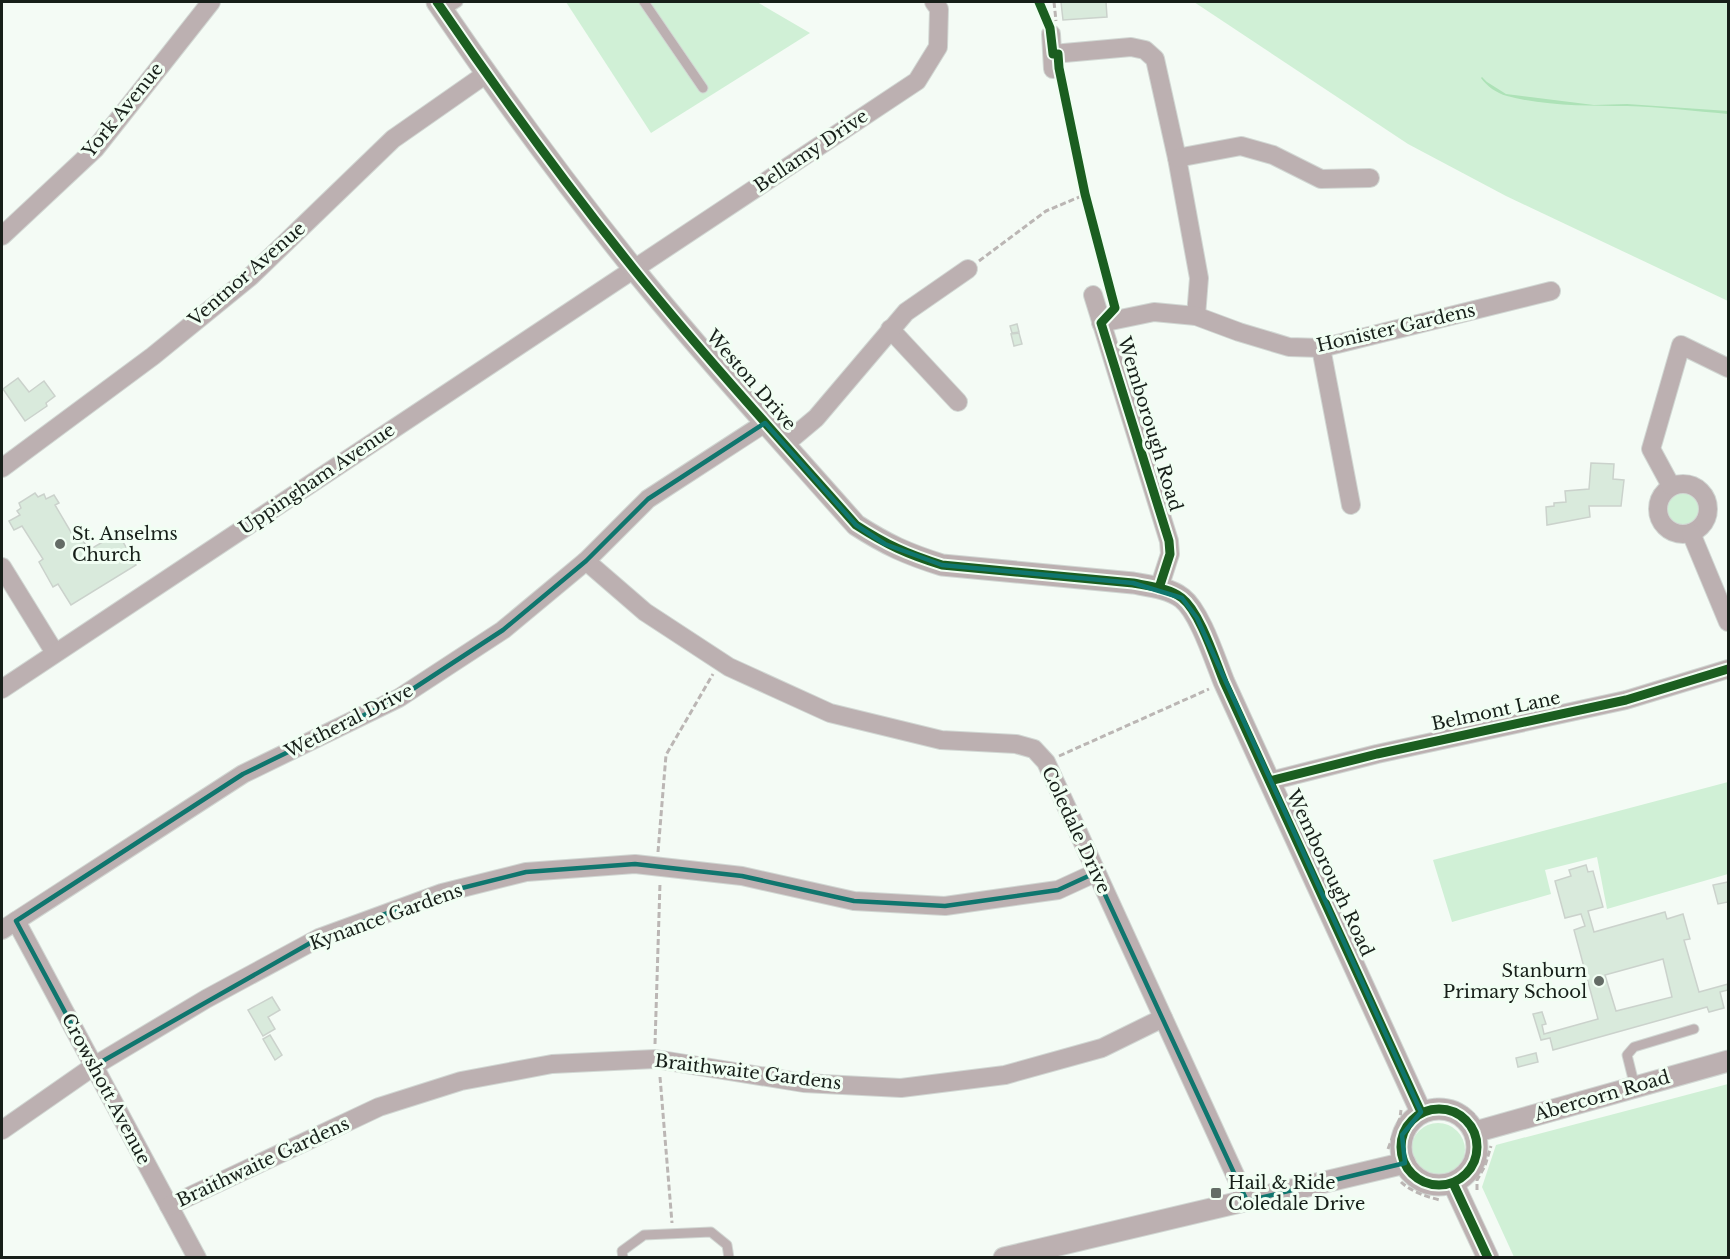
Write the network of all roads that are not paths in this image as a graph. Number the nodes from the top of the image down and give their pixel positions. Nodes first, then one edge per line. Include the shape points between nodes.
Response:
1 (211, 2) edge
2 (644, 2) edge
3 (934, 2) edge
4 (446, 5) edge
5 (1051, 34) road end
6 (486, 74) junction
7 (703, 88) dead end
8 (1177, 158) junction
9 (1370, 178) dead end
10 (2, 236) edge
11 (633, 269) junction
12 (968, 269) road end
13 (1551, 291) dead end
14 (1102, 293) road end
15 (1196, 316) junction
16 (1101, 323) junction
17 (891, 329) junction
18 (1321, 348) junction
19 (1728, 368) edge
20 (958, 402) dead end
21 (765, 423) junction
22 (785, 444) junction
23 (2, 468) edge
24 (1671, 486) junction
25 (1351, 505) dead end
26 (1690, 533) junction
27 (586, 561) junction
28 (2, 567) edge
29 (1159, 588) junction
30 (1728, 622) edge
31 (55, 653) junction
32 (1728, 669) edge
33 (2, 689) edge
34 (1270, 781) junction
35 (1095, 873) junction
36 (9, 926) edge
37 (1163, 1018) junction
38 (1694, 1029) dead end
39 (1728, 1061) edge
40 (94, 1066) junction
41 (1635, 1087) junction
42 (1418, 1106) junction
43 (2, 1130) edge
44 (1482, 1130) junction
45 (1397, 1166) junction
46 (1449, 1192) junction
47 (1247, 1201) junction
48 (169, 1206) junction
49 (196, 1257) edge
50 (623, 1257) edge
51 (729, 1257) edge
52 (1004, 1257) edge
53 (1488, 1257) edge

1 - 10 street, York Avenue via 95,149
2 - 7 lane
3 - 11 street, Bellamy Drive via 939,9 938,47 917,81
4 - 6 street, Weston Drive
5 - 8 street via 1055,59 1131,47 1145,50 1155,59
6 - 11 street, Weston Drive
6 - 23 street, Ventnor Avenue via 393,140 250,277 153,356
8 - 9 street via 1241,146 1273,155 1321,179
8 - 15 street via 1199,278
11 - 21 street, Weston Drive
11 - 31 street, Uppingham Avenue
12 - 17 street via 906,312
13 - 18 street, Honister Gardens
14 - 16 street, Wemborough Road
15 - 16 street, Honister Gardens via 1154,312
15 - 18 street, Honister Gardens via 1289,347
16 - 29 street, Wemborough Road via 1169,541 1170,554
17 - 20 street
17 - 22 street via 822,411
18 - 25 street
19 - 24 street via 1681,345 1651,449
21 - 22 street, Weston Drive
21 - 27 street, Wetheral Drive via 648,499
22 - 29 street, Weston Drive via 856,525 885,544 914,556 942,565
24 - 26 street via 1660,498 1661,522 1674,532
24 - 26 street via 1688,483 1707,499 1704,523
26 - 30 street
27 - 35 street, Coledale Drive via 645,612 720,662 830,713 941,740 1016,744 1034,749 1046,762
27 - 36 street, Wetheral Drive via 504,630 399,698 243,774
28 - 31 street
29 - 34 street, Wemborough Road via 1182,598 1197,618
31 - 33 street, Uppingham Avenue
32 - 34 street, Belmont Lane via 1626,700
34 - 42 street, Wemborough Road
35 - 37 street, Coledale Drive
35 - 40 street, Kynance Gardens via 1058,890 945,906 854,901 742,876 634,864 526,872 442,893 319,938
36 - 40 street, Crowshott Avenue
37 - 47 street, Coledale Drive
37 - 48 street, Braithwaite Gardens via 1101,1048 1005,1075 901,1088 804,1083 655,1059 552,1064 461,1081 379,1107
38 - 41 lane via 1634,1047 1627,1055
39 - 41 street, Abercorn Road
40 - 43 street, Kynance Gardens
40 - 48 street, Crowshott Avenue
41 - 44 street, Abercorn Road
42 - 44 street via 1448,1109
42 - 45 street via 1402,1135
44 - 46 street via 1477,1156
45 - 46 street
45 - 47 street
46 - 53 street
47 - 52 street
48 - 49 street, Crowshott Avenue
50 - 51 lane via 622,1251 644,1235 711,1232 727,1245

